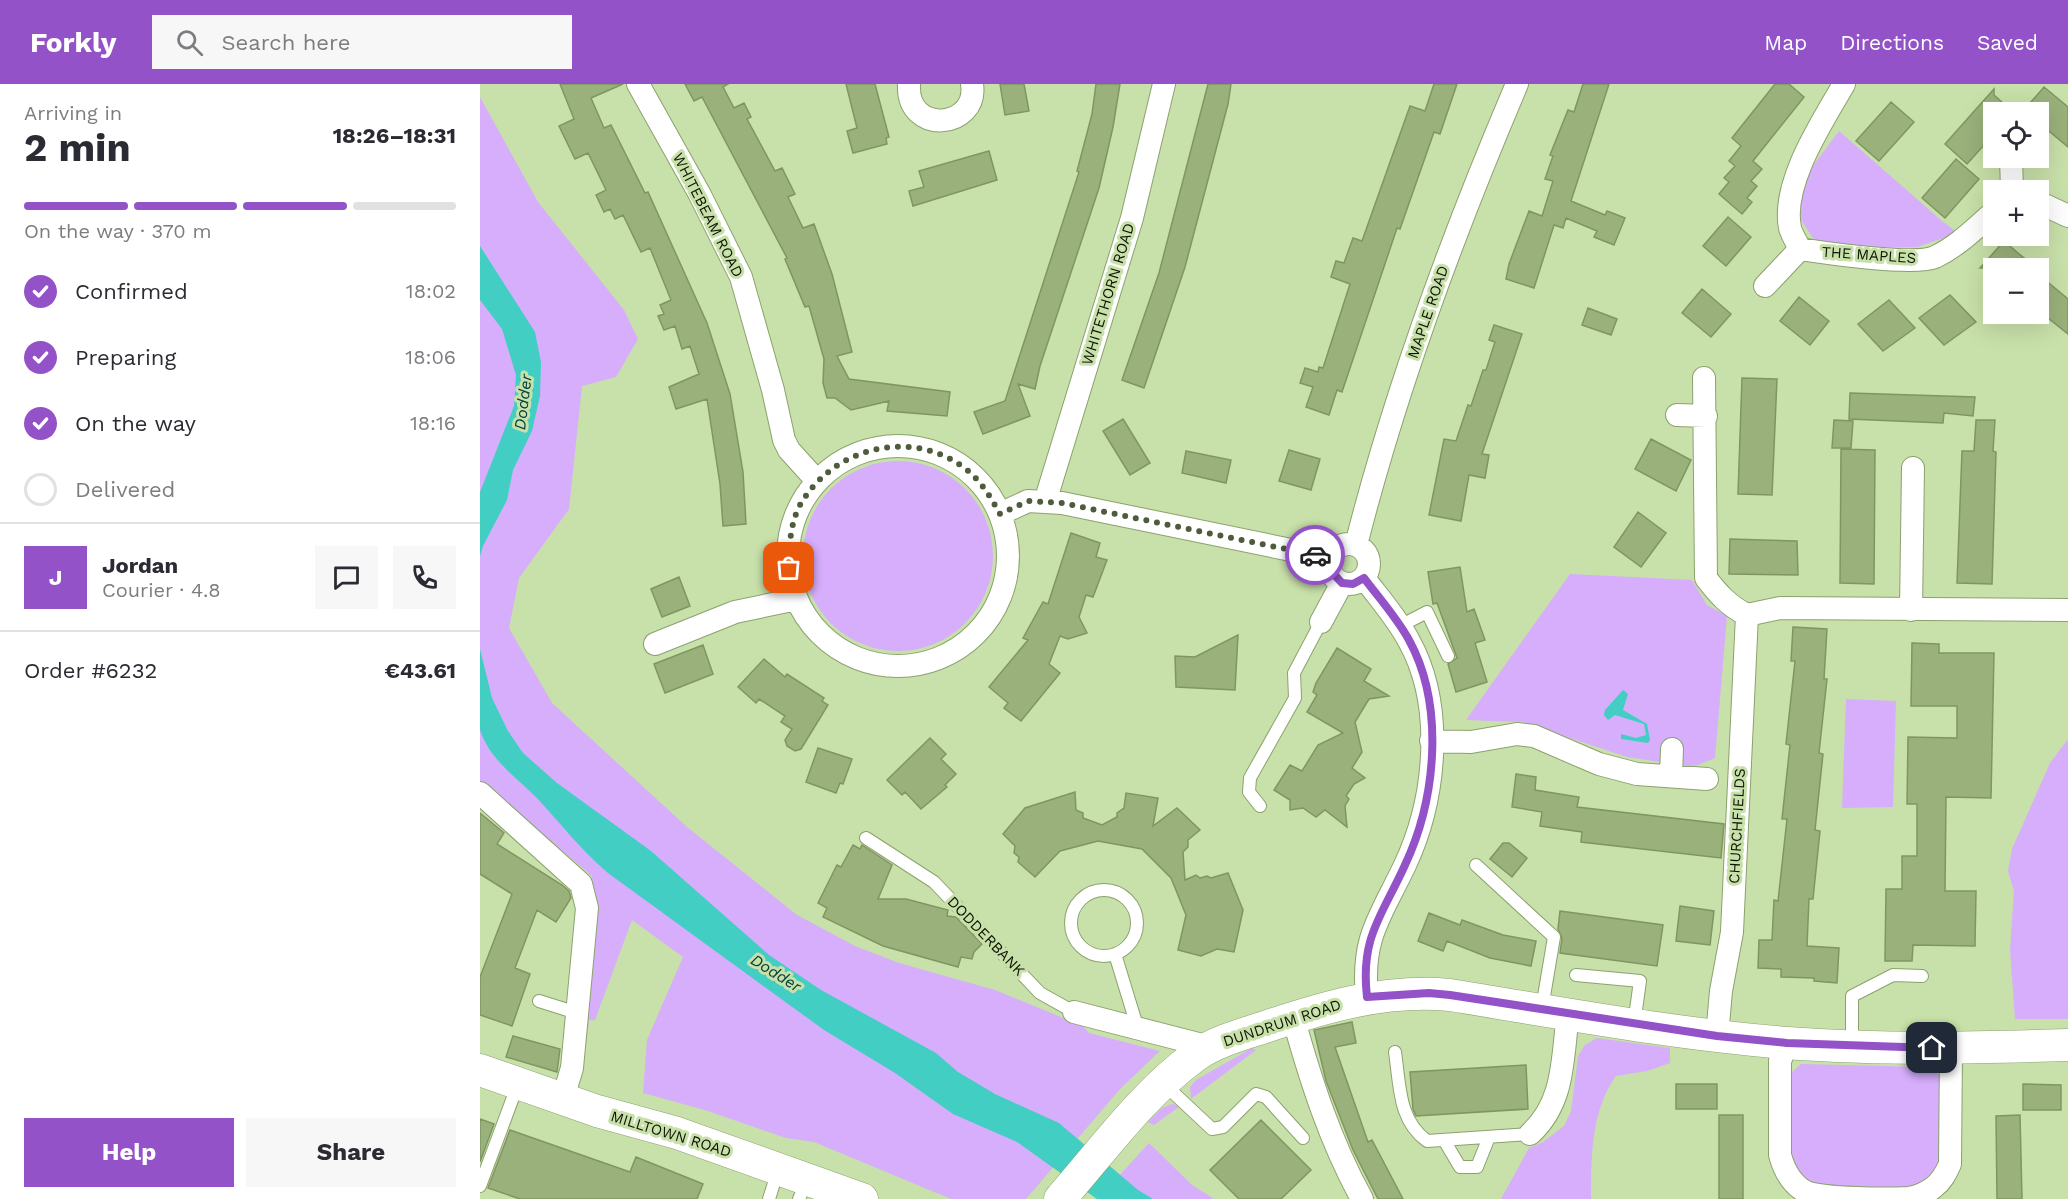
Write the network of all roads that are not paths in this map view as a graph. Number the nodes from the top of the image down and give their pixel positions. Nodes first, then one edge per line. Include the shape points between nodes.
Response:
1 (638, 84) edge
2 (909, 84) edge
3 (972, 84) edge
4 (1164, 84) edge
5 (1517, 84) edge
6 (1844, 84) edge
7 (2049, 207) edge
8 (2068, 216) edge
9 (1983, 222) edge
10 (1800, 249) junction
11 (1766, 286) dead end
12 (1704, 378) dead end
13 (1677, 415) dead end
14 (1706, 416) junction
15 (1913, 468) dead end
16 (817, 481) junction
17 (1045, 502) junction
18 (1000, 514) junction
19 (1356, 545) junction
20 (1330, 558) junction
21 (1353, 580) junction
22 (797, 599) junction
23 (1911, 610) junction
24 (2068, 610) edge
25 (1747, 615) junction
26 (1322, 622) joint
27 (1400, 626) junction
28 (655, 644) dead end
29 (1448, 656) dead end
30 (1431, 741) junction
31 (1672, 749) dead end
32 (1671, 775) junction
33 (1707, 779) dead end
34 (480, 793) edge
35 (1260, 806) dead end
36 (866, 838) dead end
37 (1476, 865) dead end
38 (1115, 954) junction
39 (1576, 975) dead end
40 (1922, 976) dead end
41 (1367, 997) junction
42 (539, 1001) dead end
43 (1074, 1011) joint
44 (1555, 1012) junction
45 (577, 1013) junction
46 (1293, 1017) junction
47 (1634, 1025) junction
48 (1137, 1026) junction
49 (1717, 1036) junction
50 (1787, 1043) junction
51 (1852, 1046) junction
52 (2068, 1046) edge
53 (1210, 1047) junction
54 (1951, 1048) junction
55 (1395, 1052) dead end
56 (480, 1070) edge
57 (1164, 1083) junction
58 (518, 1084) junction
59 (563, 1098) junction
60 (1530, 1134) joint
61 (1489, 1137) junction
62 (1303, 1138) dead end
63 (1444, 1140) junction
64 (778, 1169) junction
65 (480, 1186) edge
66 (803, 1189) edge
67 (769, 1199) edge
68 (862, 1199) edge
69 (1060, 1199) edge
70 (1362, 1199) edge

1 - 16 street, WHITEBEAM ROAD via 741,277 784,440
2 - 3 street via 912,104 919,113 939,121 951,120 967,108
4 - 17 street, WHITETHORN ROAD via 1132,218
5 - 19 street, MAPLE ROAD via 1418,339 1379,455
6 - 10 street, THE MAPLES via 1797,175 1790,229
7 - 8 street
9 - 10 street, THE MAPLES via 1961,243 1932,259 1841,256
10 - 11 street, THE MAPLES
12 - 14 street
13 - 14 street
14 - 25 street via 1706,578 1720,596
15 - 23 street
16 - 18 street via 838,463 863,451 890,446 918,447 968,470 987,490
16 - 22 street via 799,507 790,537 789,568
17 - 18 street via 1028,501
17 - 20 street
18 - 22 street via 1008,548 1007,562 1005,582 992,614 970,640 940,658 907,666 856,658 815,628
19 - 20 street via 1344,545
19 - 21 street via 1369,560 1369,566
20 - 21 street via 1330,570
21 - 26 street
21 - 27 street
22 - 28 street via 735,612
23 - 24 street
23 - 25 street via 1780,608
25 - 49 street, CHURCHFIELDS via 1732,932
26 - 35 lane via 1294,673 1296,698 1250,778 1249,792
27 - 29 lane via 1427,612
27 - 30 street via 1427,685
30 - 32 street via 1534,736 1599,764 1637,774
30 - 41 street via 1425,803 1417,834 1370,939 1365,972
31 - 32 street
32 - 33 street
34 - 45 street via 580,884 587,921
36 - 43 lane, DODDERBANK via 934,882 1040,993
37 - 44 lane via 1554,938
38 - 38 lane via 1105,956 1084,950 1072,933 1073,912 1078,903 1096,891 1107,890 1127,899 1137,919 1132,940
38 - 48 lane
39 - 47 lane via 1640,981
40 - 51 lane via 1893,975 1852,996
41 - 44 main road, DUNDRUM ROAD via 1429,993
41 - 46 main road, DUNDRUM ROAD
42 - 45 lane
43 - 48 street, DODDERBANK
44 - 47 main road, DUNDRUM ROAD
44 - 60 street via 1558,1092 1546,1120
45 - 59 street via 572,1068
46 - 53 main road, DUNDRUM ROAD
46 - 70 street via 1337,1153
47 - 49 main road, DUNDRUM ROAD
48 - 53 street, DODDERBANK
49 - 50 main road, DUNDRUM ROAD
50 - 51 main road, DUNDRUM ROAD
50 - 54 street via 1780,1060 1783,1169 1806,1192 1828,1198 1909,1198 1943,1179 1950,1164
51 - 54 main road, DUNDRUM ROAD
52 - 54 main road, DUNDRUM ROAD
53 - 57 main road, DUNDRUM ROAD
55 - 63 lane via 1404,1115 1415,1133 1427,1142
56 - 58 main road, MILLTOWN ROAD
57 - 62 lane via 1212,1129 1223,1127 1256,1094 1266,1097
57 - 69 main road, DUNDRUM ROAD
58 - 59 main road, MILLTOWN ROAD
58 - 65 lane
59 - 64 main road, MILLTOWN ROAD
60 - 61 lane
61 - 63 lane
61 - 63 lane via 1477,1167 1460,1167
64 - 66 main road, MILLTOWN ROAD
64 - 67 lane
66 - 68 main road, MILLTOWN ROAD

